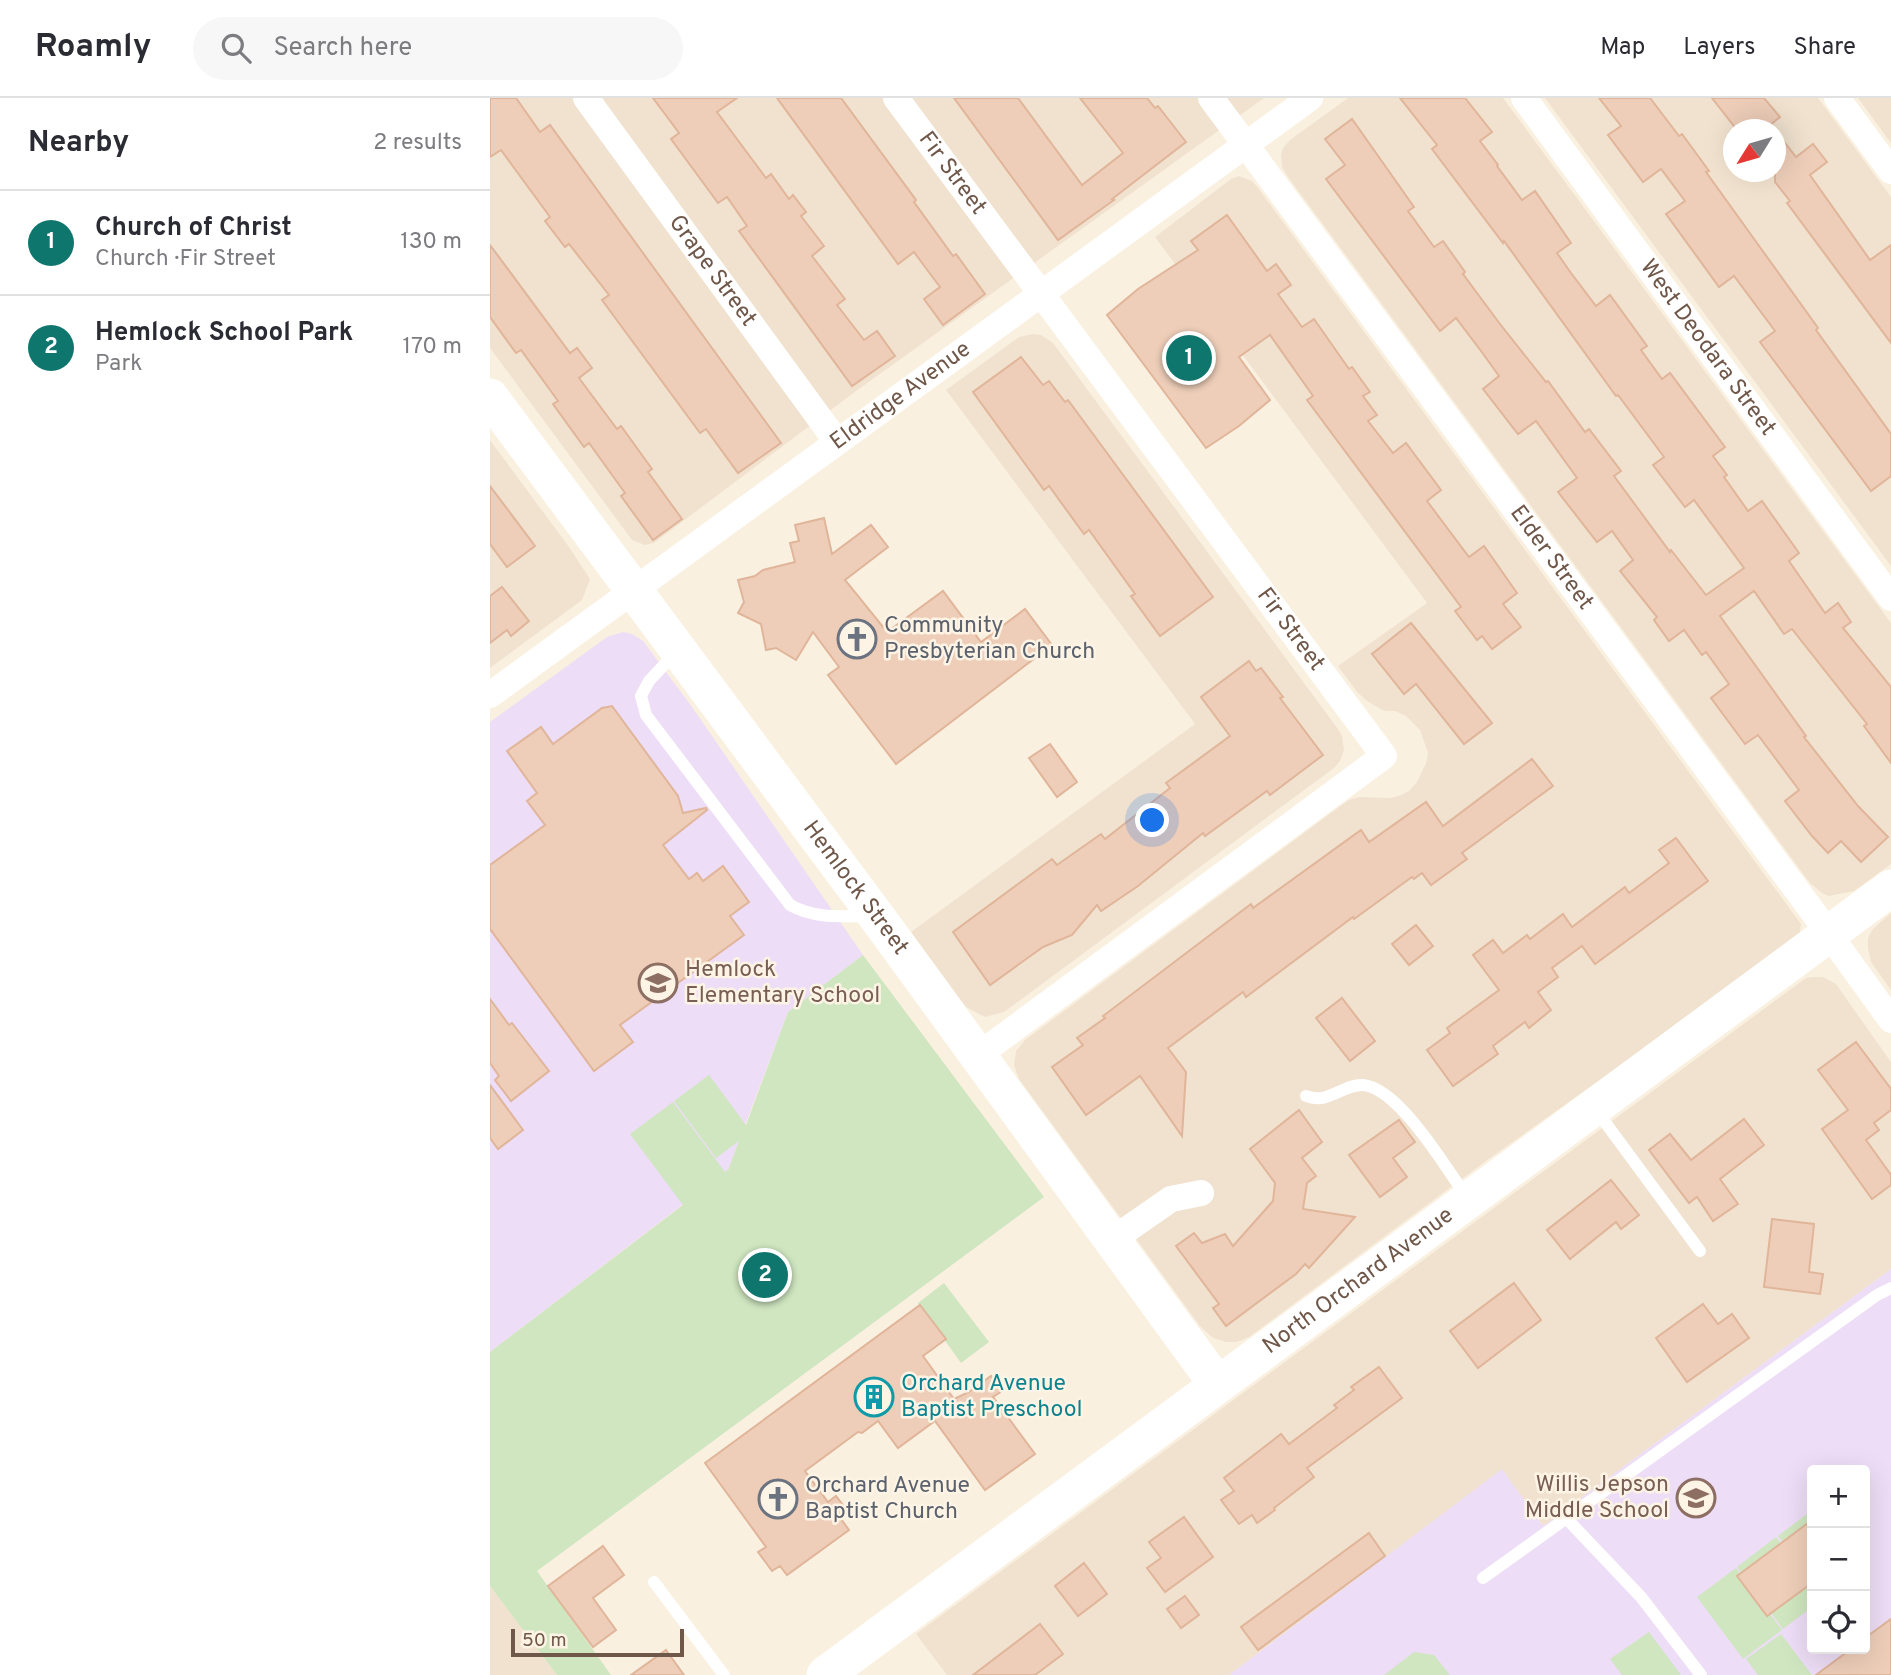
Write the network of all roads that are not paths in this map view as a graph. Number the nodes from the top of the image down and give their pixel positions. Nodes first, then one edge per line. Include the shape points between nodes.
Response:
1 (586, 98) edge
2 (896, 98) edge
3 (1211, 98) edge
4 (1310, 98) edge
5 (1524, 98) edge
6 (1837, 98) edge
7 (1245, 144) junction
8 (1891, 171) edge
9 (1041, 294) junction
10 (490, 397) edge
11 (837, 442) junction
12 (633, 592) junction
13 (1891, 598) edge
14 (677, 651) junction
15 (490, 695) edge
16 (1891, 888) edge
17 (875, 915) junction
18 (1829, 933) junction
19 (1891, 1020) edge
20 (977, 1056) junction
21 (1306, 1096) dead end
22 (1594, 1107) junction
23 (1201, 1193) dead end
24 (1468, 1199) junction
25 (1112, 1240) junction
26 (1700, 1251) dead end
27 (1891, 1288) edge
28 (1217, 1384) junction
29 (1566, 1518) junction
30 (1483, 1578) dead end
31 (654, 1582) dead end
32 (724, 1675) edge
33 (825, 1675) edge
34 (1701, 1675) edge

1 - 11 street, Grape Street
2 - 9 street, Fir Street
3 - 7 street, Elder Street
4 - 7 street, Eldridge Avenue
5 - 13 street, West Deodara Street
6 - 8 street
7 - 9 street, Eldridge Avenue
7 - 18 street, Elder Street
9 - 11 street, Eldridge Avenue
9 - 20 street, Fir Street via 1384,756
10 - 12 street, Hemlock Street
11 - 12 street, Eldridge Avenue
12 - 14 street, Hemlock Street
12 - 15 street, Eldridge Avenue
14 - 17 street, Hemlock Street
14 - 17 lane via 641,696 646,715 790,905 828,916
16 - 18 street, North Orchard Avenue
17 - 20 street, Hemlock Street
18 - 19 street, Elder Street
18 - 22 street, North Orchard Avenue
20 - 25 street, Hemlock Street
21 - 24 lane via 1323,1099 1352,1086 1378,1089 1410,1118
22 - 24 street, North Orchard Avenue
22 - 26 lane
23 - 25 street via 1171,1199
24 - 28 street, North Orchard Avenue
25 - 28 street, Hemlock Street
27 - 29 lane
28 - 33 street, North Orchard Avenue
29 - 30 lane
29 - 34 lane via 1641,1597
31 - 32 lane

